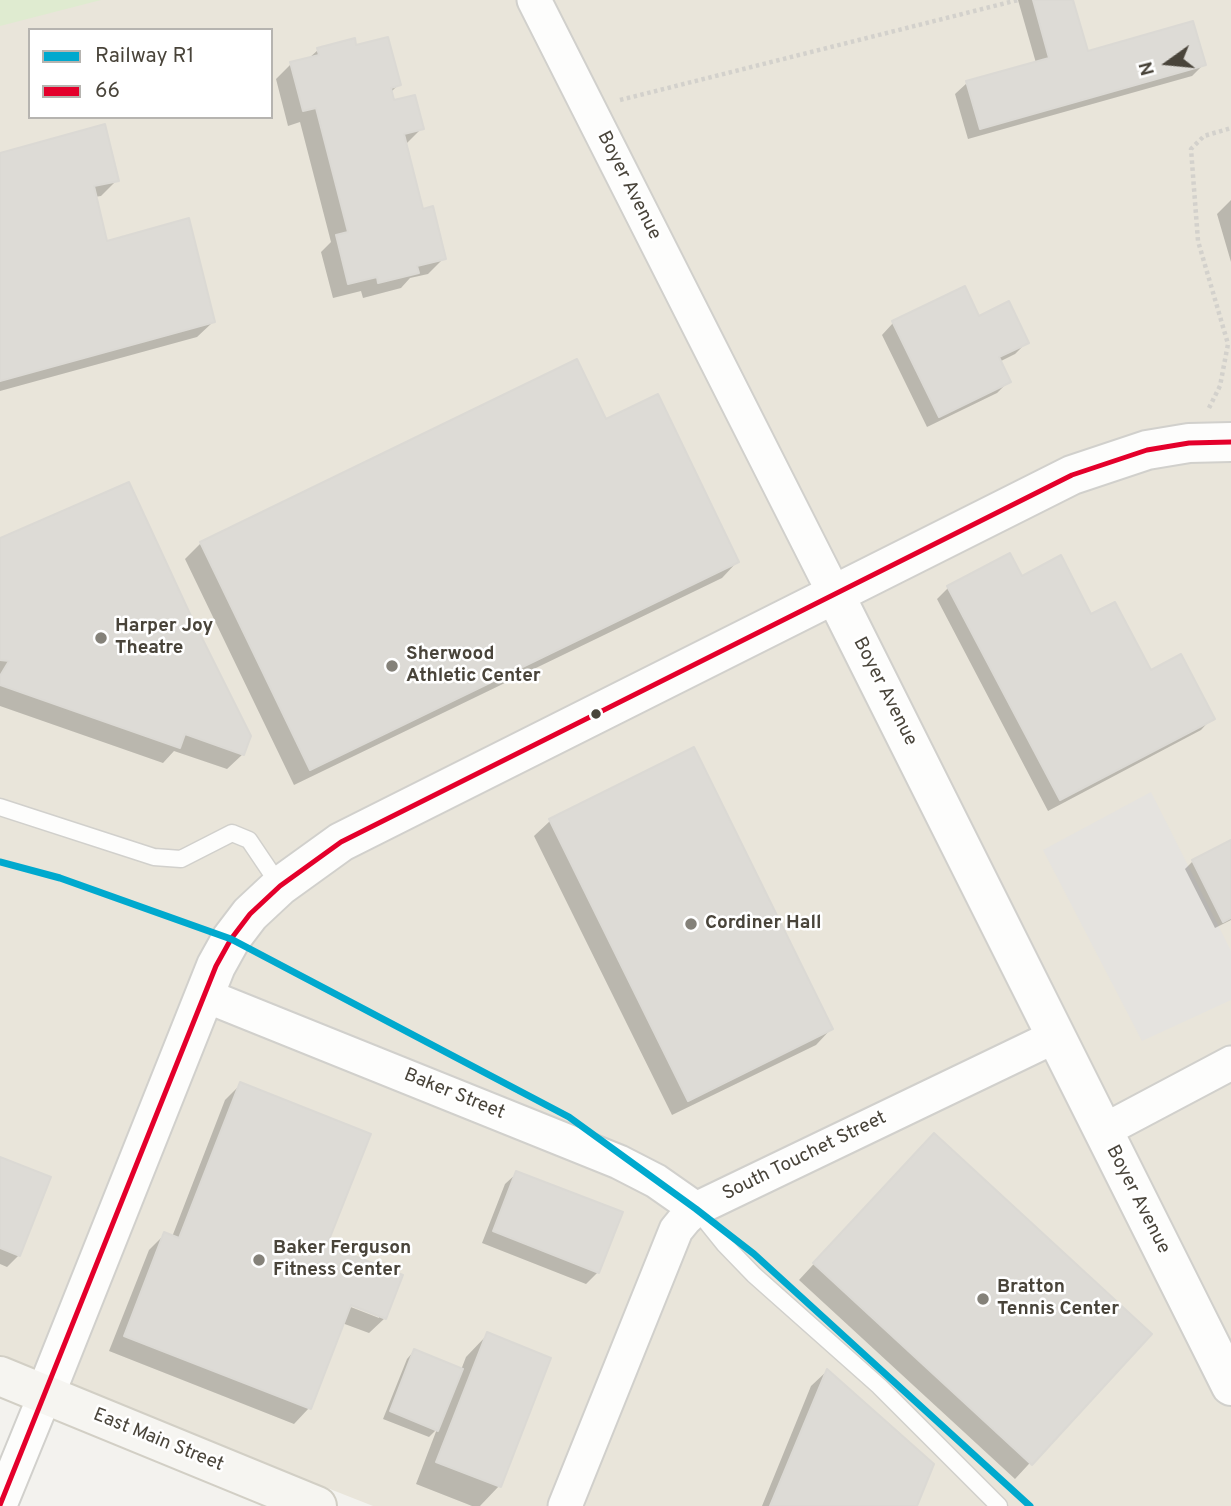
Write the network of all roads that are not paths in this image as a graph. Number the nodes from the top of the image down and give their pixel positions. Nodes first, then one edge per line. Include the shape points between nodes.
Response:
1 (534, 0) edge
2 (1231, 442) edge
3 (834, 593) junction
4 (0, 807) edge
5 (280, 886) junction
6 (204, 995) junction
7 (1056, 1037) junction
8 (1231, 1063) edge
9 (1103, 1131) junction
10 (696, 1209) junction
11 (0, 1376) edge
12 (1231, 1386) edge
13 (45, 1395) junction
14 (0, 1506) edge
15 (317, 1506) edge
16 (565, 1506) edge
17 (999, 1506) edge

1 - 3 street, Boyer Avenue
2 - 3 street via 1147,450 1072,475
3 - 5 street via 341,842
3 - 7 street, Boyer Avenue
4 - 5 lane via 155,858 181,859 232,833 249,841
5 - 6 street via 232,939
6 - 10 street, Baker Street via 619,1162
6 - 13 street
7 - 9 street, Boyer Avenue
7 - 10 street, South Touchet Street
8 - 9 street
9 - 12 street, Boyer Avenue
10 - 16 street, South Touchet Street via 676,1230
10 - 17 lane via 754,1275 879,1386
11 - 13 main road, East Main Street
13 - 14 street
13 - 15 main road, East Main Street

